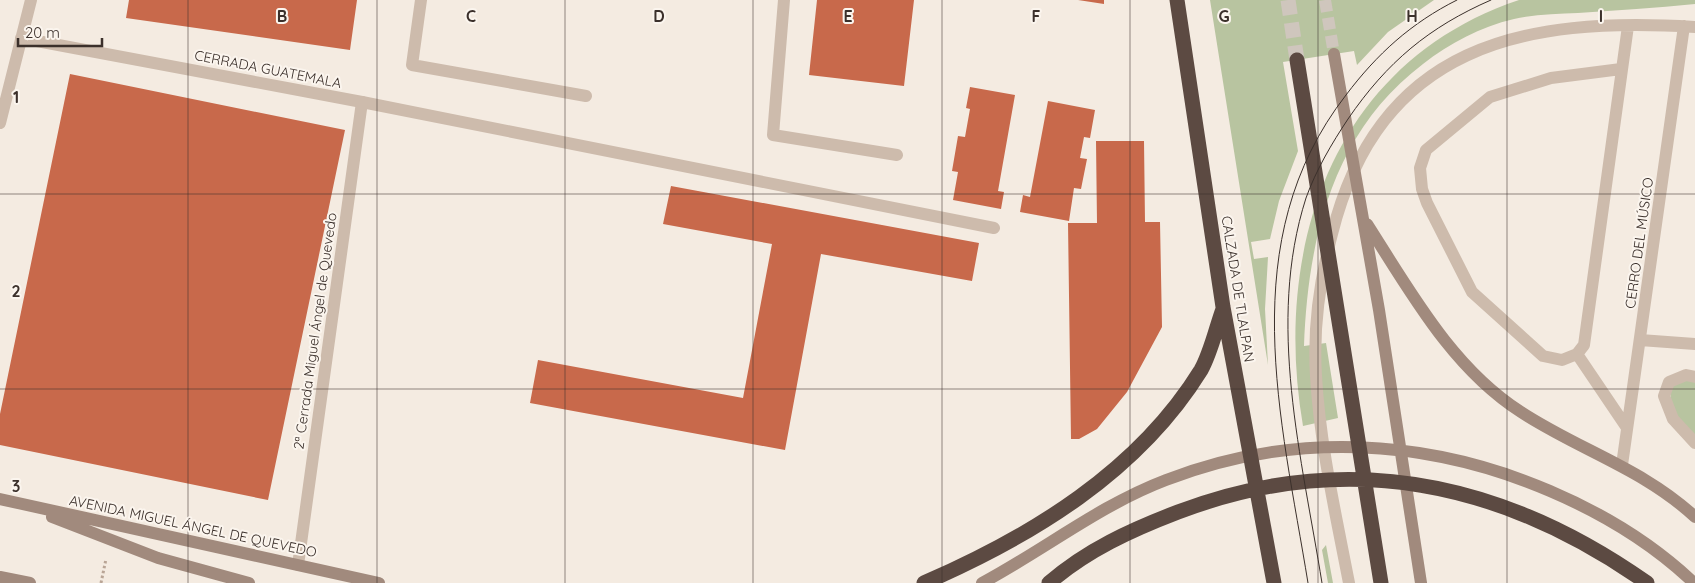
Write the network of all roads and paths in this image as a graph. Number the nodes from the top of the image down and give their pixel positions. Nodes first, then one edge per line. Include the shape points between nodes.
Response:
1 (31, 0) edge
2 (421, 0) edge
3 (784, 0) edge
4 (1177, 0) edge
5 (1628, 26) junction
6 (1690, 26) edge
7 (21, 38) junction
8 (1334, 54) tunnel mouth
9 (1297, 60) tunnel mouth
10 (1621, 69) junction
11 (586, 96) dead end
12 (362, 102) junction
13 (0, 123) edge
14 (897, 155) dead end
15 (1362, 217) junction
16 (994, 228) dead end
17 (1223, 307) junction
18 (1640, 340) junction
19 (1695, 344) edge
20 (1577, 354) junction
21 (1695, 377) edge
22 (1627, 428) junction
23 (1695, 443) edge
24 (1622, 465) junction
25 (6, 500) edge
26 (1695, 518) edge
27 (298, 565) junction
28 (1007, 570) junction
29 (0, 577) edge
30 (30, 583) edge
31 (249, 583) edge
32 (379, 583) edge
33 (924, 583) edge
34 (982, 583) edge
35 (998, 583) edge
36 (1049, 583) edge
37 (1274, 583) edge
38 (1349, 583) edge
39 (1381, 583) edge
40 (1421, 583) edge
41 (1647, 583) edge
42 (1694, 583) edge

1 - 7 street
2 - 11 street via 412,65
3 - 14 street via 773,135
4 - 17 highway, CALZADA DE TLALPAN
5 - 6 street
5 - 10 street
5 - 38 street via 1531,33 1486,47 1445,65 1386,118 1364,150 1343,196 1327,254 1315,353 1320,422
6 - 18 street, CERRO DEL MÚSICO
7 - 12 street, CERRADA GUATEMALA
7 - 13 street
8 - 15 main road
9 - 39 highway
10 - 20 street via 1584,345
10 - 20 street via 1551,78 1490,97 1426,150 1420,168 1427,203 1472,292 1543,356 1562,360
12 - 16 street, CERRADA GUATEMALA
12 - 27 street, 2ª Cerrada Miguel Ángel de Quevedo
15 - 24 main road via 1420,307 1456,354 1482,381 1520,412
15 - 40 main road
17 - 33 highway via 1202,368 1176,404 1128,458 1032,529
17 - 37 highway, CALZADA DE TLALPAN
18 - 19 street
18 - 22 street, CERRO DEL MÚSICO
20 - 22 street
21 - 23 street via 1686,375 1669,382 1664,396 1673,418
22 - 24 street, CERRO DEL MÚSICO
24 - 26 main road via 1669,494
25 - 27 main road, AVENIDA MIGUEL ÁNGEL DE QUEVEDO
25 - 31 main road via 158,558
27 - 32 main road, AVENIDA MIGUEL ÁNGEL DE QUEVEDO
28 - 34 main road
28 - 35 main road
28 - 42 main road via 1121,500 1179,475 1246,456 1312,446 1393,448 1460,460 1526,481 1600,514 1650,546
29 - 30 main road
36 - 41 highway via 1117,537 1166,516 1221,498 1278,485 1337,479 1385,480 1443,488 1503,506 1561,532

